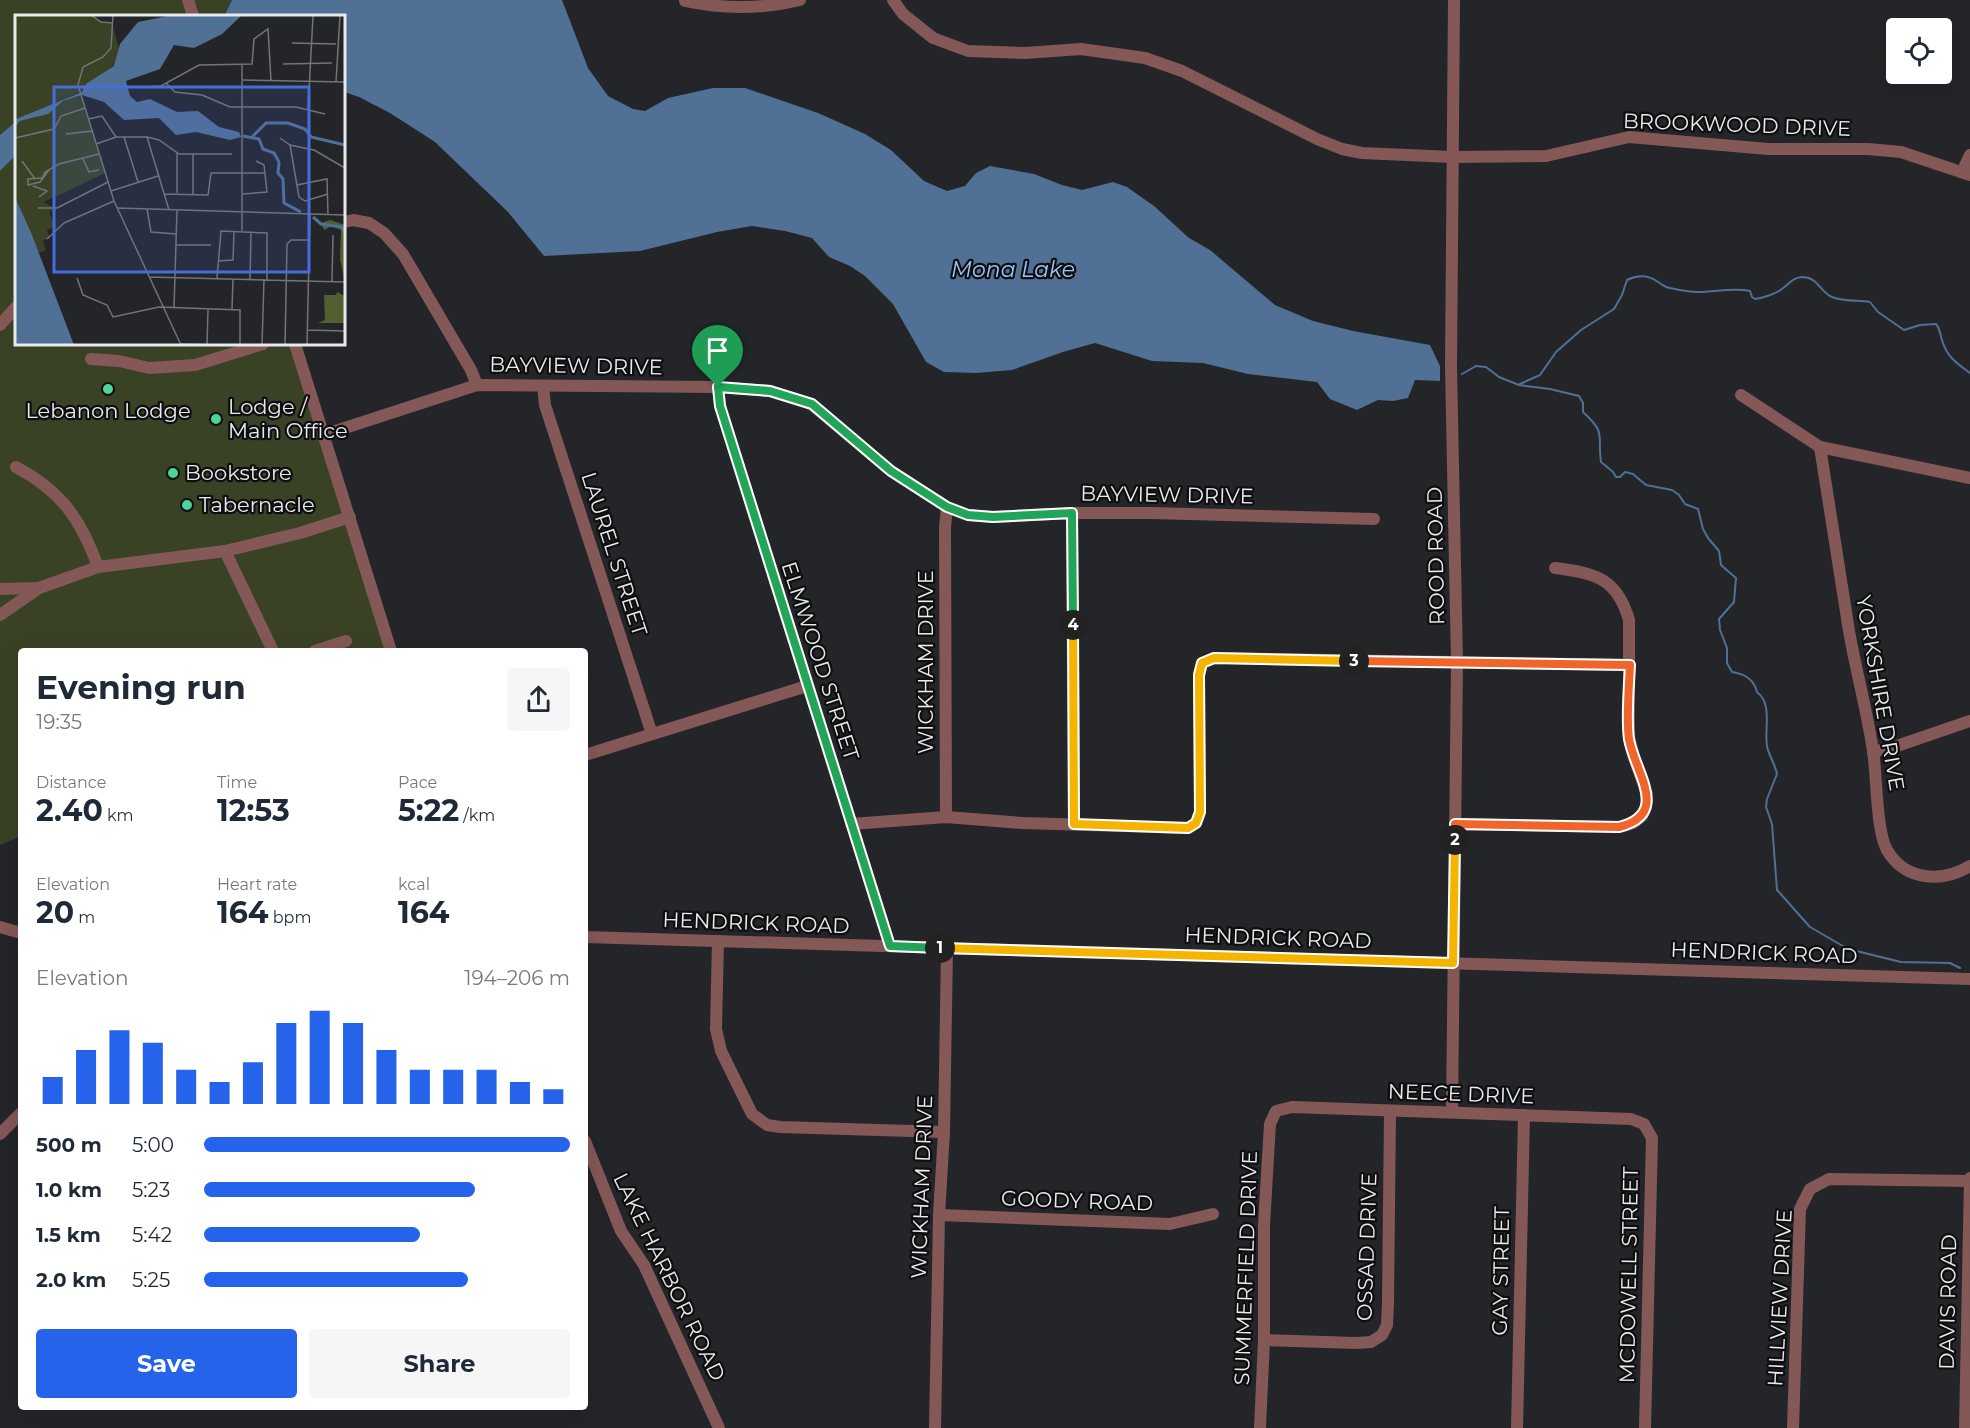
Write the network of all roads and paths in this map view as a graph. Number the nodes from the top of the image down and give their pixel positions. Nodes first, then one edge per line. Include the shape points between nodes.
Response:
1 (188, 0) edge
2 (800, 0) edge
3 (893, 0) edge
4 (1454, 0) edge
5 (685, 1) edge
6 (193, 15) edge
7 (1970, 154) edge
8 (1452, 157) junction
9 (1966, 174) edge
10 (345, 222) edge
11 (15, 308) edge
12 (0, 325) edge
13 (260, 345) edge
14 (295, 345) edge
15 (91, 359) dead end
16 (477, 385) junction
17 (543, 386) junction
18 (718, 387) junction
19 (1741, 394) dead end
20 (323, 435) junction
21 (1820, 447) junction
22 (16, 467) dead end
23 (1970, 478) edge
24 (947, 507) junction
25 (1072, 513) junction
26 (350, 517) junction
27 (1374, 519) dead end
28 (225, 551) junction
29 (98, 567) junction
30 (1555, 568) dead end
31 (39, 588) junction
32 (0, 589) edge
33 (2, 611) edge
34 (346, 641) dead end
35 (272, 648) edge
36 (324, 648) edge
37 (390, 648) edge
38 (1457, 663) junction
39 (1630, 665) junction
40 (807, 686) junction
41 (1970, 721) edge
42 (652, 734) junction
43 (1873, 752) junction
44 (588, 754) edge
45 (946, 817) junction
46 (851, 824) junction
47 (1074, 824) junction
48 (1455, 824) junction
49 (1970, 866) edge
50 (0, 927) edge
51 (18, 932) edge
52 (588, 937) edge
53 (718, 941) junction
54 (890, 946) junction
55 (946, 948) junction
56 (1453, 963) junction
57 (1970, 979) edge
58 (1390, 1111) junction
59 (1276, 1112) joint
60 (1452, 1112) junction
61 (1524, 1115) junction
62 (18, 1116) edge
63 (1644, 1124) joint
64 (944, 1132) junction
65 (0, 1134) edge
66 (588, 1148) edge
67 (1970, 1179) edge
68 (1213, 1214) dead end
69 (939, 1215) junction
70 (1263, 1340) junction
71 (719, 1428) edge
72 (935, 1428) edge
73 (1260, 1428) edge
74 (1517, 1428) edge
75 (1645, 1428) edge
76 (1793, 1428) edge
77 (1965, 1428) edge

1 - 6 street
2 - 5 street via 754,6 710,6
3 - 8 street, BROOKWOOD DRIVE via 903,14 933,38 968,51 1081,49 1145,58 1182,71 1342,149 1376,155
4 - 8 street, ROOD ROAD
7 - 9 street
8 - 9 street, BROOKWOOD DRIVE via 1546,156 1629,137 1767,149 1901,152
8 - 38 street, ROOD ROAD via 1451,367
10 - 16 street via 353,219 369,223 403,254
11 - 12 street
13 - 15 street via 195,365 149,368
14 - 20 street
16 - 17 street, BAYVIEW DRIVE
16 - 20 street, BAYVIEW DRIVE
17 - 18 street, BAYVIEW DRIVE
17 - 42 street, LAUREL STREET via 545,405
18 - 24 street, BAYVIEW DRIVE via 770,391 812,404 891,471
18 - 40 street, ELMWOOD STREET via 720,406
19 - 21 street
20 - 26 street
21 - 23 street
21 - 43 street, YORKSHIRE DRIVE
22 - 29 street via 36,477 60,498 81,527
24 - 25 street, BAYVIEW DRIVE via 968,515 993,517
24 - 45 street, WICKHAM DRIVE
25 - 27 street, BAYVIEW DRIVE
25 - 47 street
26 - 28 street
26 - 37 street
28 - 29 street
28 - 35 street
29 - 31 street
30 - 39 street via 1586,572 1609,583 1624,602 1629,620
31 - 32 street
31 - 33 street
34 - 36 street
38 - 39 street
38 - 47 street via 1214,658 1202,663 1200,812 1196,823 1188,828
38 - 48 street, ROOD ROAD
39 - 48 street via 1629,737 1647,794 1642,816 1633,824 1619,827
40 - 42 street
40 - 46 street, ELMWOOD STREET
41 - 43 street
42 - 44 street
43 - 49 street, YORKSHIRE DRIVE via 1882,832 1887,849 1897,862 1912,874 1934,878
45 - 46 street
45 - 47 street
46 - 54 street, ELMWOOD STREET
48 - 56 street, ROOD ROAD
50 - 51 street
52 - 53 street, HENDRICK ROAD
53 - 54 street, HENDRICK ROAD
53 - 64 street via 716,1029 721,1051 752,1114 766,1125 780,1127
54 - 55 street, HENDRICK ROAD
55 - 56 street, HENDRICK ROAD
55 - 64 street, WICKHAM DRIVE
56 - 57 street, HENDRICK ROAD
56 - 60 street, ROOD ROAD
58 - 59 street, NEECE DRIVE via 1293,1107
58 - 60 street, NEECE DRIVE
58 - 70 street, OSSAD DRIVE via 1388,1303 1387,1325 1382,1335 1371,1342 1356,1343
59 - 70 street, SUMMERFIELD DRIVE via 1270,1124 1264,1225
60 - 61 street, NEECE DRIVE
61 - 63 street, NEECE DRIVE via 1631,1119
61 - 74 street, GAY STREET
62 - 65 street
63 - 75 street, MCDOWELL STREET via 1652,1138
64 - 69 street, WICKHAM DRIVE
66 - 71 street, LAKE HARBOR ROAD via 621,1230 644,1265
67 - 76 street, HILLVIEW DRIVE via 1829,1179 1810,1189 1800,1209
67 - 77 street, DAVIS ROAD
68 - 69 street, GOODY ROAD via 1170,1224
69 - 72 street, WICKHAM DRIVE
70 - 73 street, SUMMERFIELD DRIVE

